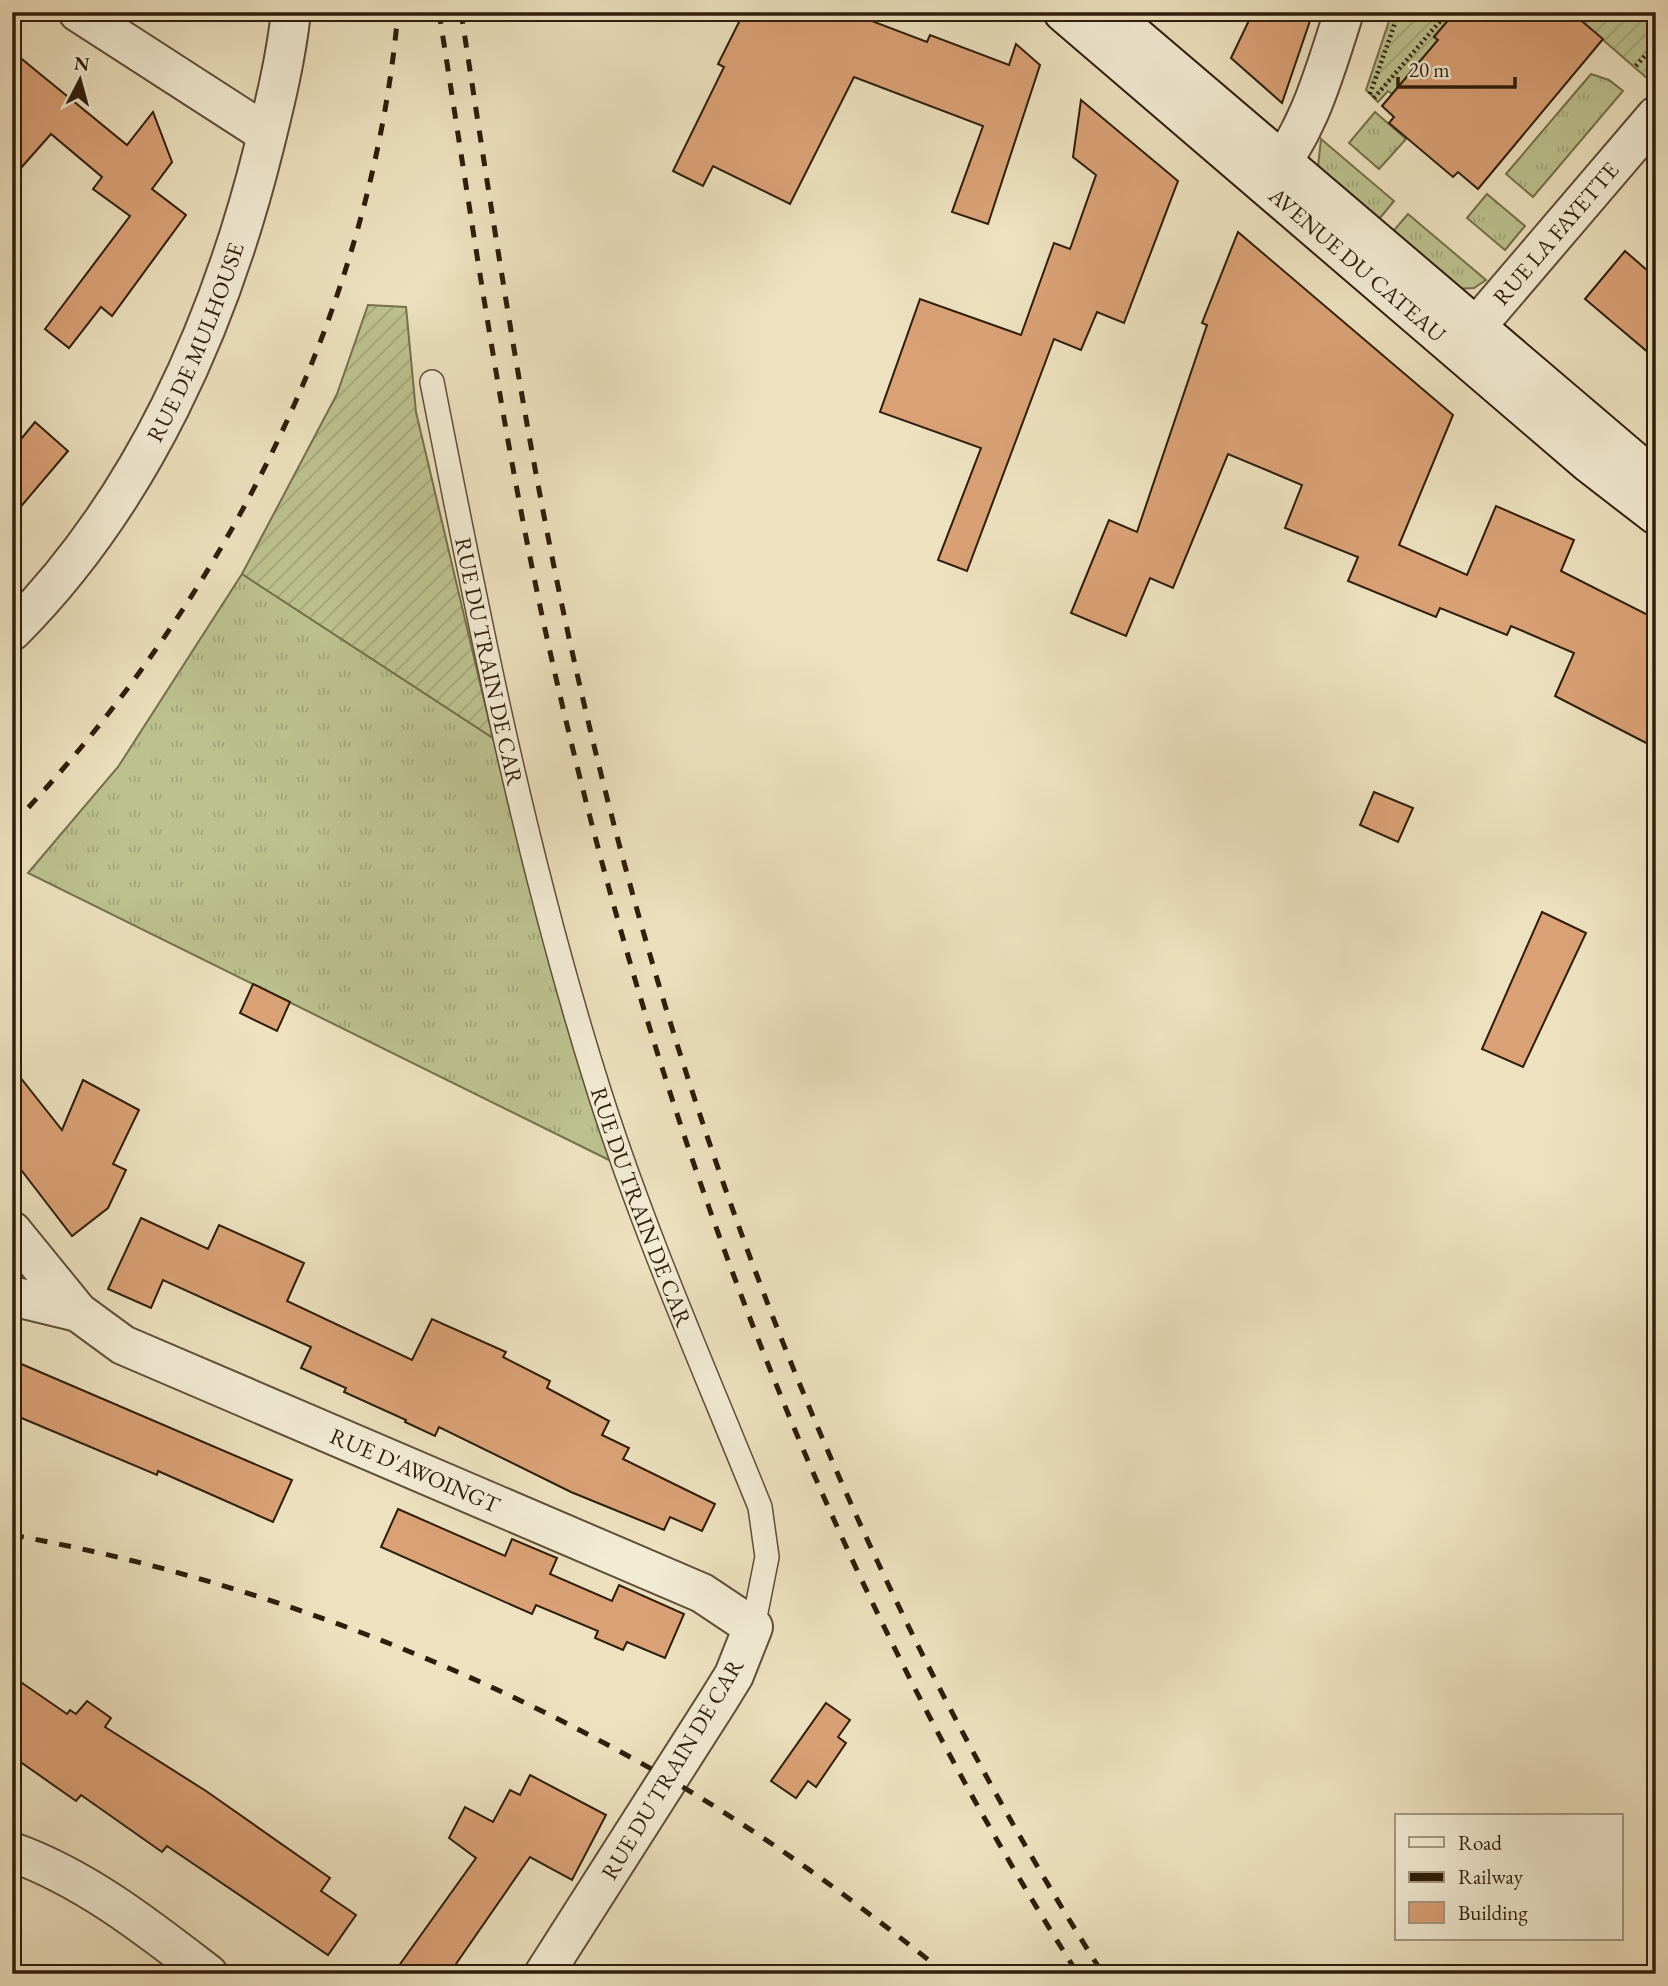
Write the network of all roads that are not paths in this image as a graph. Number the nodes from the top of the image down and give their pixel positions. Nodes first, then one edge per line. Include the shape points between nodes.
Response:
1 (78, 12) edge
2 (291, 12) edge
3 (1063, 12) edge
4 (1107, 12) edge
5 (1344, 12) edge
6 (1656, 116) edge
7 (267, 134) junction
8 (1275, 174) junction
9 (1466, 338) junction
10 (432, 382) dead end
11 (1656, 480) edge
12 (1656, 515) edge
13 (12, 631) edge
14 (12, 1231) edge
15 (12, 1296) edge
16 (78, 1312) junction
17 (753, 1626) junction
18 (12, 1852) edge
19 (208, 1974) edge
20 (544, 1974) edge

1 - 7 street
2 - 7 street, RUE DE MULHOUSE
3 - 8 street, AVENUE DU CATEAU
4 - 8 street, AVENUE DU CATEAU
5 - 8 street via 1308,121
6 - 9 street, RUE LA FAYETTE
7 - 13 street, RUE DE MULHOUSE via 229,267 156,433 84,549
8 - 9 street, AVENUE DU CATEAU
9 - 11 street, AVENUE DU CATEAU
9 - 12 street, AVENUE DU CATEAU via 1619,488
10 - 17 lane, RUE DU TRAIN DE CAR via 508,756 568,985 616,1142 760,1507 767,1558
14 - 16 street, RUE D'AWOINGT
15 - 16 street, RUE D'AWOINGT
16 - 17 street, RUE D'AWOINGT via 122,1345 702,1593
17 - 20 street, RUE DU TRAIN DE CAR via 734,1675
18 - 19 street via 61,1874 127,1913

